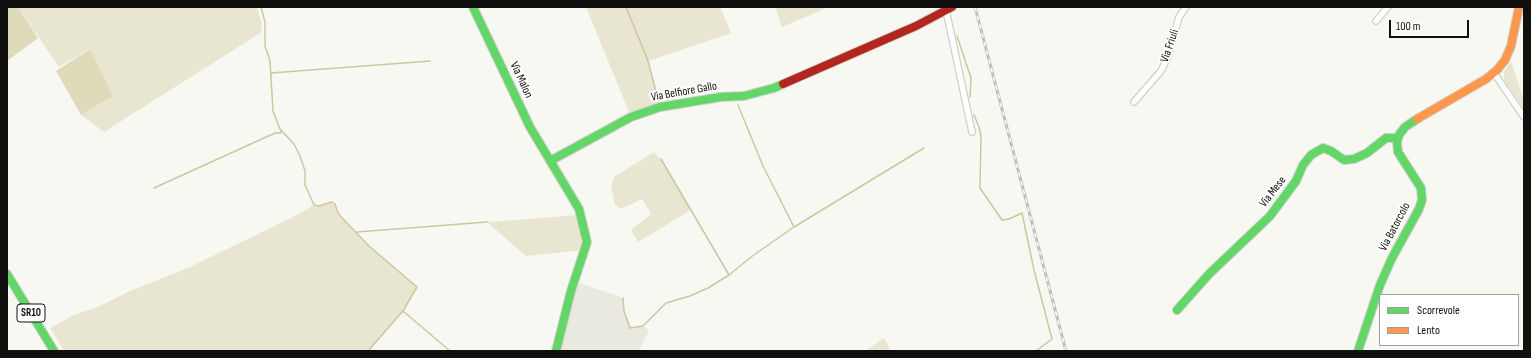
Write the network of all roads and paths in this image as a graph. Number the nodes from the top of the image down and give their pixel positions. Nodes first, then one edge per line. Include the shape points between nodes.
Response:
1 (473, 7) edge
2 (1186, 7) edge
3 (1388, 7) edge
4 (1519, 7) edge
5 (949, 8) edge
6 (1376, 21) dead end
7 (1494, 73) junction
8 (1134, 102) dead end
9 (1524, 117) edge
10 (972, 132) dead end
11 (1398, 138) junction
12 (550, 161) junction
13 (7, 274) edge
14 (1177, 310) dead end
15 (54, 351) edge
16 (556, 351) edge
17 (1358, 351) edge

1 - 12 street, Via Malon via 529,125
2 - 8 street, Via Friuli via 1179,17 1168,57 1161,71
3 - 6 street
4 - 7 street via 1509,52
5 - 10 street, Via Belfiore Gallo
5 - 12 street, Via Belfiore Gallo via 916,26 774,88 744,96 660,106 638,114
7 - 9 street
7 - 11 street via 1411,122
11 - 14 street, Via Mese via 1386,138 1367,153 1354,159 1344,160 1323,148 1311,155 1296,181 1270,216 1210,273
11 - 17 street, Via Batorcolo via 1398,152 1421,188 1422,200 1380,285
12 - 16 street via 579,209 587,242
13 - 15 street, SR10

